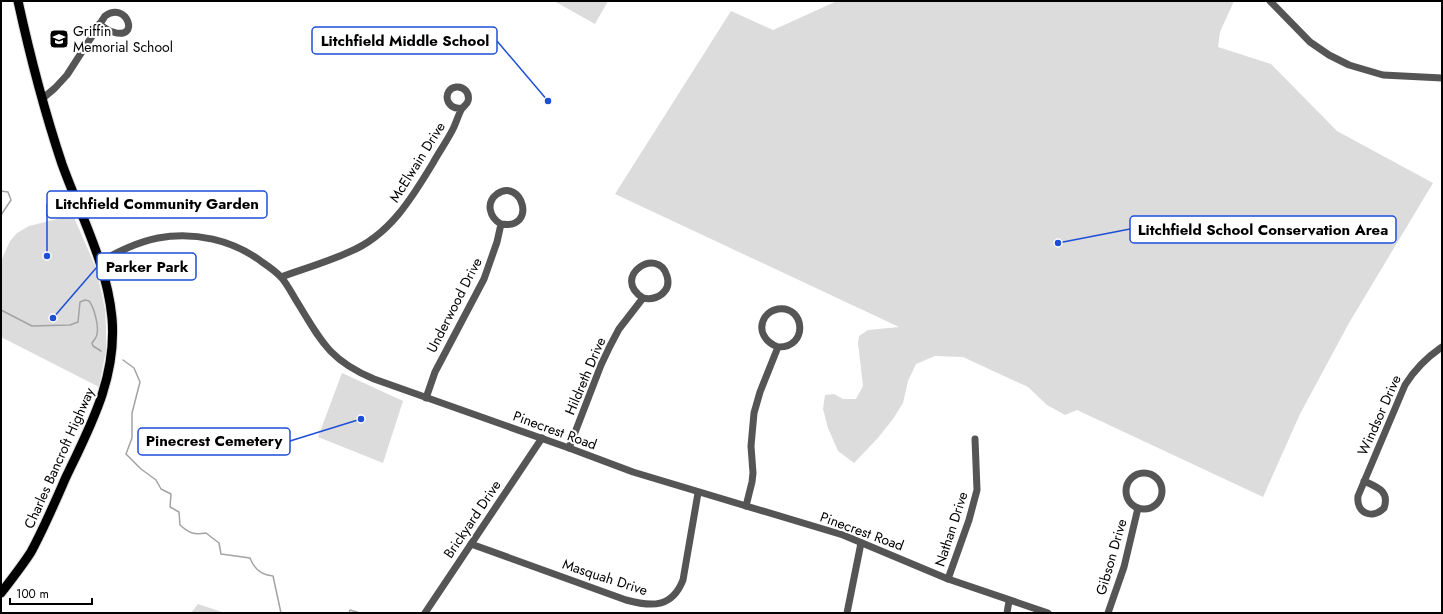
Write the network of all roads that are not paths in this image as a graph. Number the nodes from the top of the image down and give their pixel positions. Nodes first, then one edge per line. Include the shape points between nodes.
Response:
1 (18, 1) edge
2 (1270, 1) edge
3 (99, 24) dead end
4 (1442, 78) edge
5 (42, 99) junction
6 (462, 108) dead end
7 (501, 224) junction
8 (99, 262) junction
9 (281, 277) junction
10 (642, 298) junction
11 (778, 346) junction
12 (1442, 347) edge
13 (426, 398) junction
14 (542, 438) junction
15 (975, 439) dead end
16 (569, 448) junction
17 (1364, 481) junction
18 (698, 493) junction
19 (746, 506) junction
20 (1138, 508) junction
21 (860, 543) junction
22 (471, 544) junction
23 (948, 579) junction
24 (1, 593) edge
25 (1009, 601) junction
26 (425, 613) edge
27 (847, 613) edge
28 (1007, 613) edge
29 (1048, 613) edge
30 (1108, 613) edge

1 - 5 main road, Charles Bancroft Highway
2 - 4 street via 1310,42 1349,65 1382,75
3 - 5 street via 67,75
5 - 8 main road, Charles Bancroft Highway via 62,165
6 - 9 street, McElwain Drive via 453,129 417,190 390,224 365,244 350,252
7 - 7 street via 492,217 490,206 500,192 511,192 523,203 523,213 517,222
7 - 13 street, Underwood Drive via 484,279 435,372
8 - 9 street, Pinecrest Road via 139,243 158,238 190,236 213,239 240,248
8 - 24 main road, Charles Bancroft Highway via 108,293 112,331 111,357 105,389 94,420 36,542
9 - 13 street, Pinecrest Road via 318,336 340,361 366,376
10 - 10 street via 634,290 634,273 637,268 647,263 659,265 667,274 664,292 654,298
10 - 16 street, Hildreth Drive via 610,346
11 - 11 street via 765,338 763,324 771,312 781,309 791,311 799,322 800,332 792,344
11 - 19 street via 754,413 751,446 753,474
12 - 17 street, Windsor Drive via 1420,364 1405,385
13 - 14 street, Pinecrest Road
14 - 16 street, Pinecrest Road
14 - 22 street, Brickyard Drive
15 - 23 street, Nathan Drive via 977,490
16 - 18 street, Pinecrest Road
17 - 17 street, Windsor Drive via 1377,487 1384,494 1385,503 1376,514 1363,512 1358,505 1358,496
18 - 19 street, Pinecrest Road
18 - 22 street, Masquah Drive via 684,580 672,597 650,606 626,600
19 - 21 street, Pinecrest Road
20 - 20 street, Gibson Drive via 1129,502 1126,487 1132,478 1141,473 1151,474 1161,484 1162,496 1154,506
20 - 30 street, Gibson Drive via 1124,567
21 - 23 street, Pinecrest Road
21 - 27 street
22 - 26 street, Brickyard Drive
23 - 25 street, Pinecrest Road
25 - 28 street
25 - 29 street, Pinecrest Road

